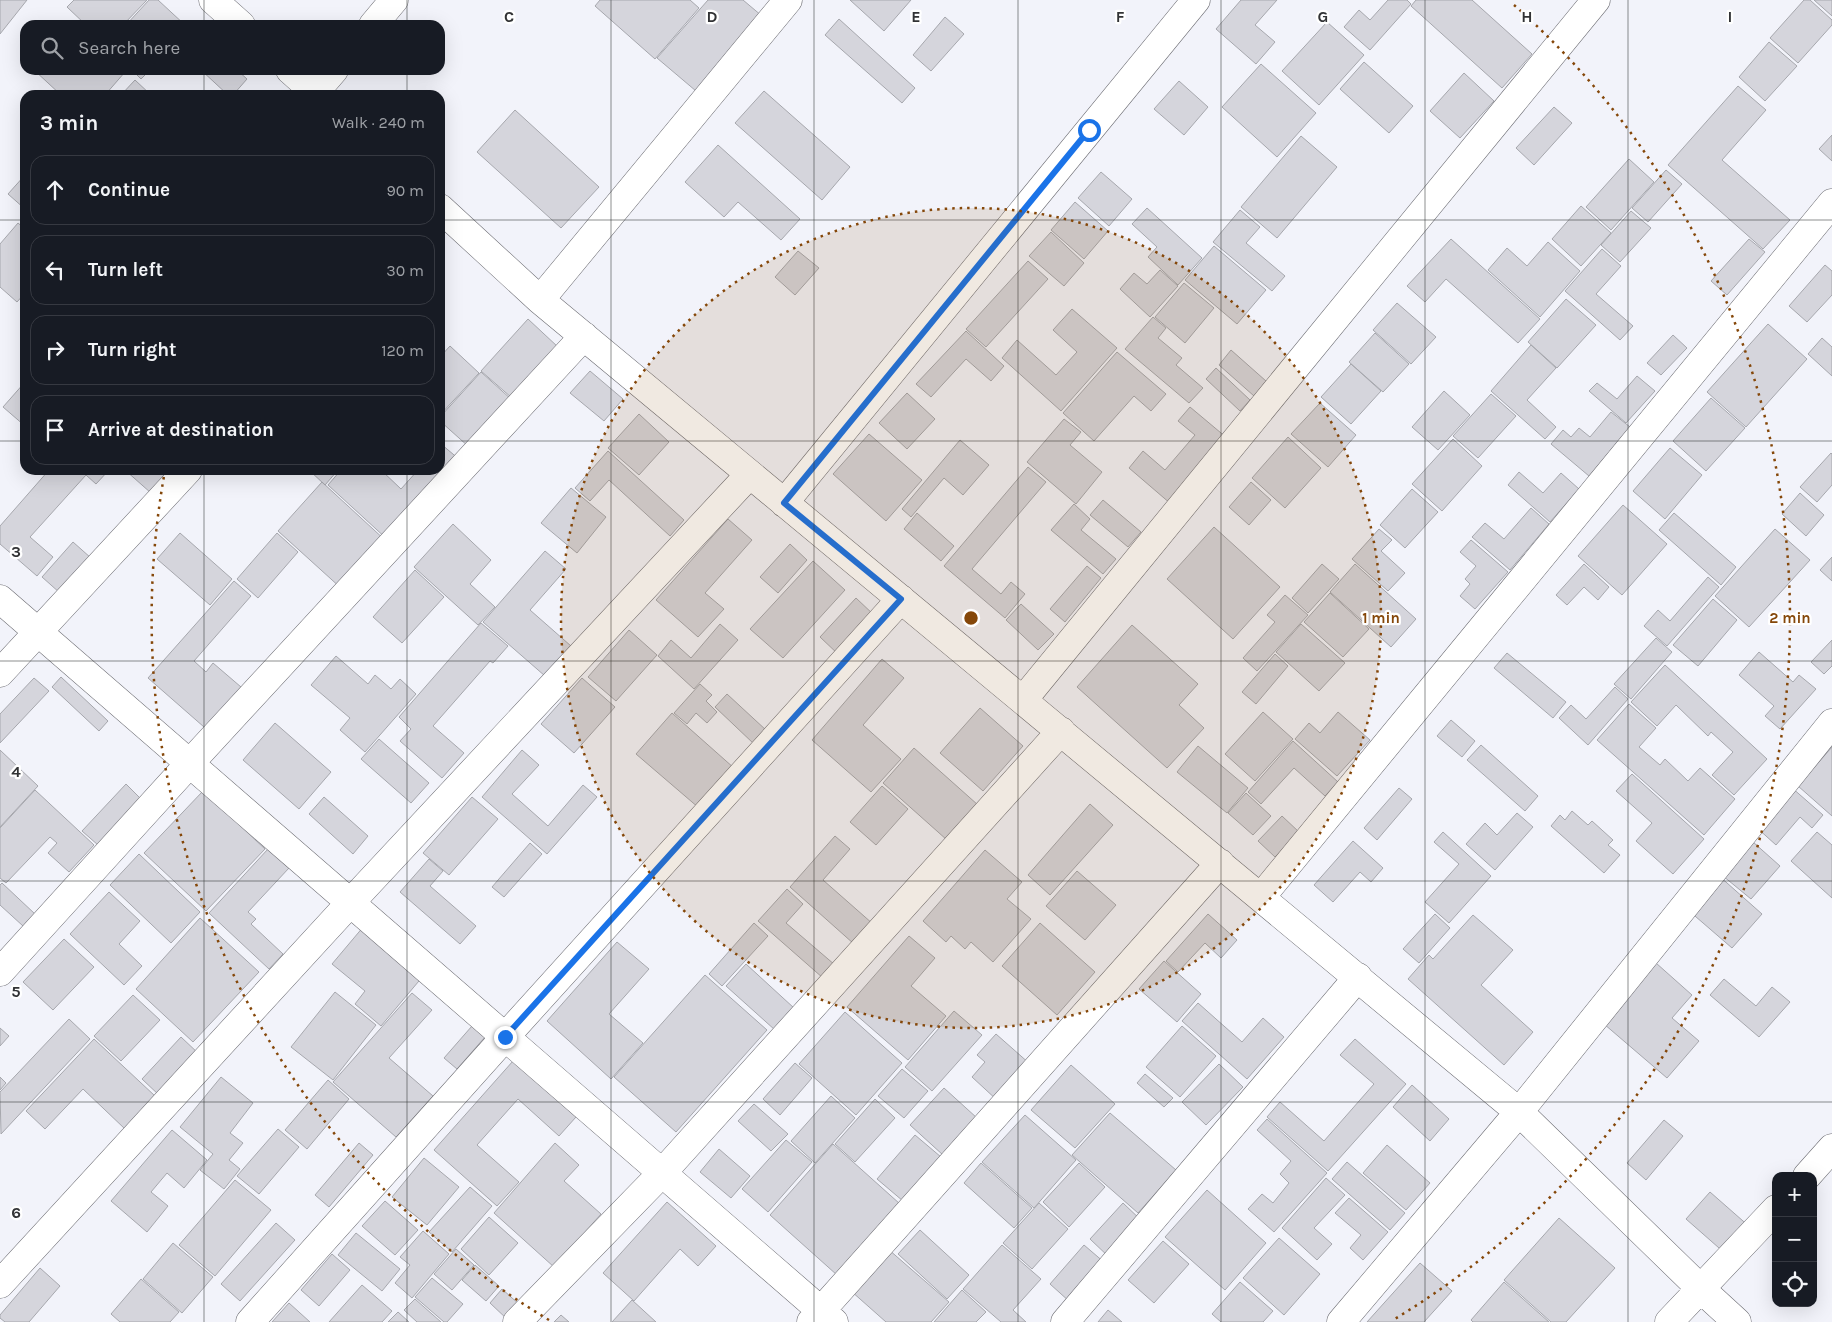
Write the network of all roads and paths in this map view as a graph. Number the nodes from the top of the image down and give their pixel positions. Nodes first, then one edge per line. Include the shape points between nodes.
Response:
1 (213, 0) edge
2 (394, 0) edge
3 (788, 0) edge
4 (1196, 0) edge
5 (1596, 0) edge
6 (235, 20) edge
7 (377, 20) edge
8 (295, 75) edge
9 (330, 75) edge
10 (312, 90) edge
11 (319, 90) edge
12 (1832, 203) edge
13 (445, 213) edge
14 (540, 300) junction
15 (584, 336) junction
16 (750, 474) junction
17 (183, 475) edge
18 (784, 503) junction
19 (0, 599) edge
20 (901, 599) junction
21 (38, 632) junction
22 (0, 674) edge
23 (1023, 700) junction
24 (1832, 723) edge
25 (1061, 731) junction
26 (190, 763) junction
27 (1220, 863) junction
28 (1262, 897) junction
29 (350, 902) junction
30 (0, 972) edge
31 (1358, 977) junction
32 (505, 1037) junction
33 (1520, 1112) junction
34 (1832, 1148) edge
35 (1811, 1172) edge
36 (662, 1173) junction
37 (1772, 1213) edge
38 (0, 1284) edge
39 (1702, 1289) junction
40 (822, 1318) edge
41 (250, 1322) edge
42 (517, 1322) edge
43 (1065, 1322) edge
44 (1341, 1322) edge
45 (1669, 1322) edge
46 (1737, 1322) edge

1 - 6 street
2 - 7 street
3 - 14 street
4 - 18 street
5 - 23 street
8 - 10 street
9 - 11 street
12 - 28 street
13 - 14 street
14 - 15 street
15 - 16 street
15 - 26 street
16 - 18 street
16 - 29 street
17 - 21 street
18 - 20 street
19 - 21 street
20 - 23 street
20 - 32 street
21 - 22 street
21 - 26 street
23 - 25 street
24 - 33 street
25 - 27 street
25 - 36 street
26 - 29 street
26 - 30 street
27 - 28 street
27 - 40 street
28 - 31 street
29 - 32 street
29 - 38 street
31 - 33 street
31 - 43 street
32 - 36 street
32 - 41 street
33 - 39 street
33 - 44 street
34 - 35 street
36 - 40 street
36 - 42 street
37 - 39 street
39 - 45 street
39 - 46 street

